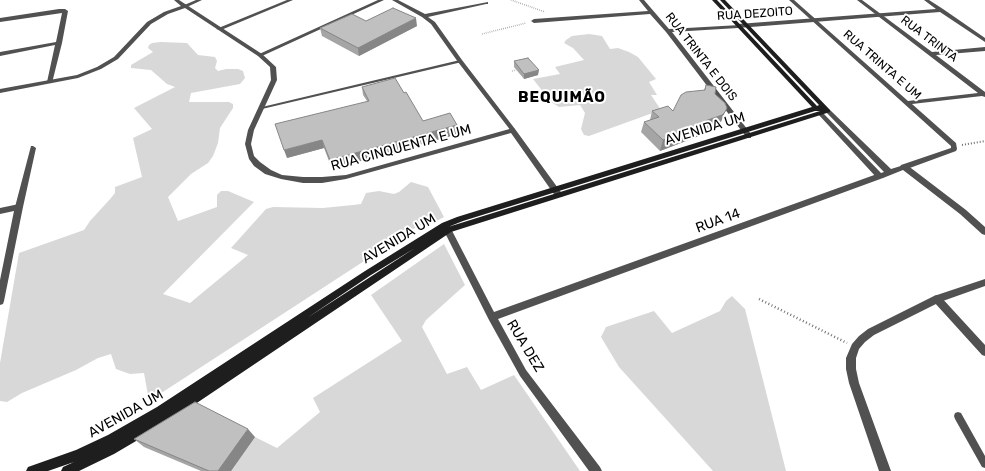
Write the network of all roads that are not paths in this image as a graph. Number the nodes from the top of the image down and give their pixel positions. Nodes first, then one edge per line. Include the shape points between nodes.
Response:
1 (176, 0) edge
2 (200, 0) edge
3 (291, 0) edge
4 (382, 0) edge
5 (394, 0) edge
6 (641, 0) edge
7 (714, 0) edge
8 (722, 0) edge
9 (791, 0) edge
10 (859, 0) edge
11 (926, 0) edge
12 (486, 3) dead end
13 (185, 6) junction
14 (941, 10) junction
15 (651, 12) junction
16 (879, 15) junction
17 (424, 16) junction
18 (0, 20) edge
19 (814, 20) junction
20 (534, 21) road end
21 (746, 25) junction
22 (738, 26) junction
23 (219, 29) junction
24 (668, 31) junction
25 (985, 40) edge
26 (59, 43) junction
27 (985, 50) edge
28 (0, 54) edge
29 (931, 54) junction
30 (260, 55) junction
31 (460, 61) junction
32 (50, 82) junction
33 (0, 92) edge
34 (985, 95) edge
35 (908, 103) junction
36 (262, 108) junction
37 (822, 110) junction
38 (513, 130) junction
39 (747, 133) junction
40 (33, 148) dead end
41 (954, 148) joint
42 (904, 167) junction
43 (889, 172) junction
44 (880, 176) junction
45 (557, 192) junction
46 (19, 207) junction
47 (0, 211) edge
48 (446, 228) junction
49 (985, 232) edge
50 (985, 282) edge
51 (937, 299) junction
52 (0, 301) edge
53 (492, 317) junction
54 (985, 352) edge
55 (958, 416) dead end
56 (985, 464) edge
57 (32, 471) edge
58 (66, 471) edge
59 (596, 471) edge
60 (885, 471) edge

1 - 13 street, RUA CINQUENTA E UM
2 - 13 street
3 - 23 street
4 - 30 street
5 - 17 street
6 - 15 street, RUA TRINTA E DOIS
7 - 22 main road
8 - 21 main road
9 - 19 street, RUA TRINTA E UM
10 - 16 street, RUA TRINTA
11 - 14 street
12 - 17 street
13 - 23 street, RUA CINQUENTA E UM
13 - 32 street via 149,23 106,65 82,75
14 - 16 street, RUA DEZOITO
14 - 25 street
15 - 20 street
15 - 24 street, RUA TRINTA E DOIS
16 - 19 street, RUA DEZOITO
16 - 29 street, RUA TRINTA
17 - 31 street via 433,23
18 - 26 street via 64,10 66,13
19 - 21 street, RUA DEZOITO
19 - 35 street, RUA TRINTA E UM
21 - 22 street, RUA DEZOITO
21 - 37 main road
22 - 24 street, RUA DEZOITO
22 - 37 main road
23 - 30 street, RUA CINQUENTA E UM
24 - 39 street, RUA TRINTA E DOIS
26 - 28 street
26 - 32 street
27 - 29 street
29 - 34 street, RUA TRINTA
30 - 36 street, RUA CINQUENTA E UM via 273,67 275,74
31 - 36 lane
31 - 38 street
32 - 33 street
34 - 35 street
35 - 41 street, RUA TRINTA E UM via 952,142
36 - 38 street, RUA CINQUENTA E UM via 251,130 248,144 251,157 268,172 303,180 346,177
37 - 39 main road, AVENIDA UM
37 - 43 street
37 - 44 street
38 - 45 street
39 - 45 main road, AVENIDA UM
40 - 46 street
41 - 42 street, RUA 14
42 - 43 street, RUA 14
42 - 49 street via 941,194
43 - 44 street, RUA 14
44 - 53 street, RUA 14
45 - 48 main road, AVENIDA UM via 460,219
46 - 47 street
46 - 52 street
48 - 53 street, RUA DEZ
48 - 57 main road, AVENIDA UM via 368,273 161,411 78,455
48 - 58 main road, AVENIDA UM via 166,417 110,450
50 - 51 street
51 - 54 street
51 - 60 street via 871,332 855,347 851,358 854,382
53 - 59 street, RUA DEZ via 523,372
55 - 56 lane

